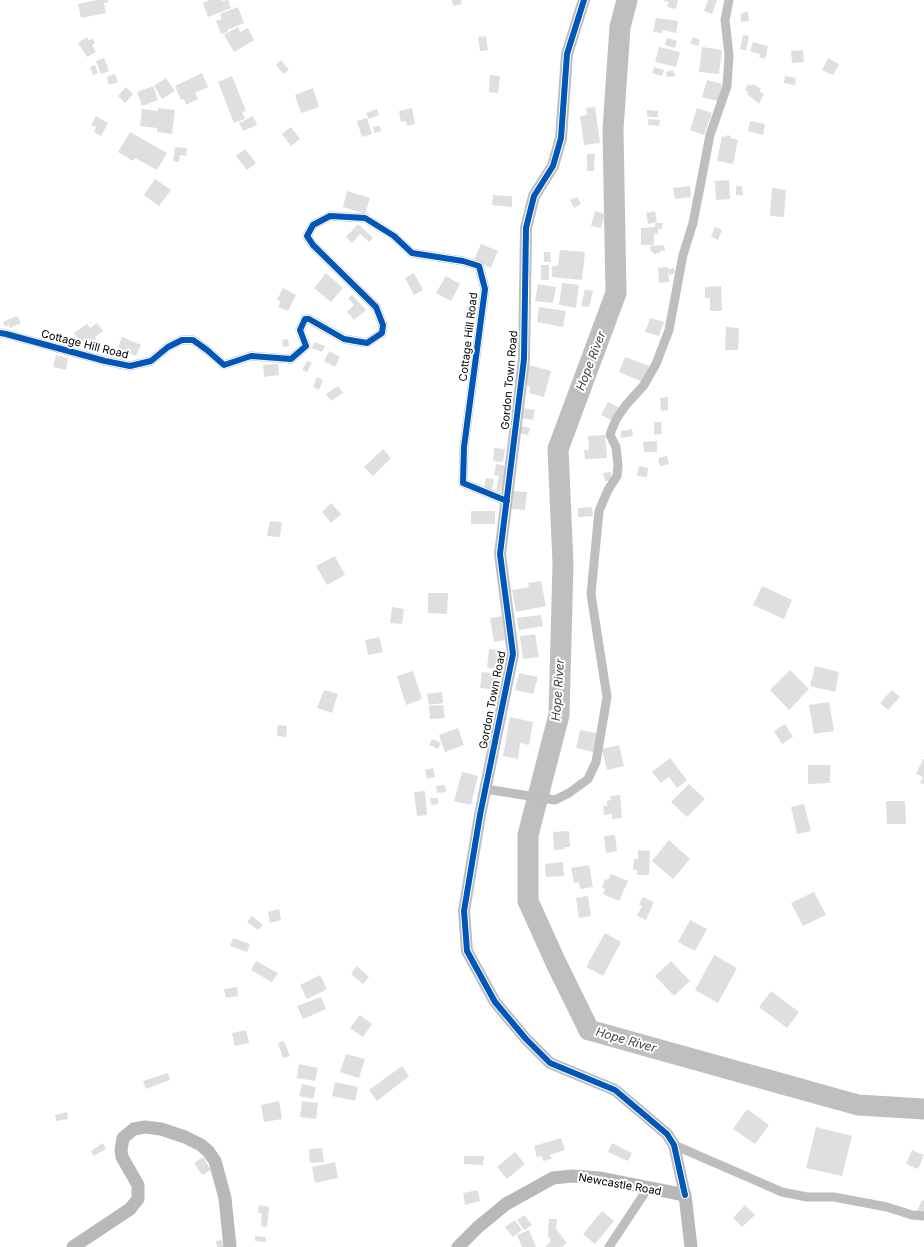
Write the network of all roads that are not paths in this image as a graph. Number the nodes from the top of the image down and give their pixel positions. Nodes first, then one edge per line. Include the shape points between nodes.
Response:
1 (584, 0) edge
2 (728, 0) edge
3 (0, 333) edge
4 (507, 502) junction
5 (485, 789) junction
6 (674, 1145) junction
7 (648, 1188) junction
8 (686, 1195) junction
9 (924, 1216) edge
10 (73, 1247) edge
11 (230, 1247) edge
12 (458, 1247) edge
13 (609, 1247) edge
14 (691, 1247) edge

1 - 4 street, Gordon Town Road via 567,54 561,138 553,166 534,196 526,228 524,359
2 - 5 street via 725,20 729,55 727,86 710,135 693,223 682,255 669,330 656,364 644,385 623,409 610,435 616,447 617,476 599,511 591,594 607,697 596,762 588,779 555,800
3 - 4 street, Cottage Hill Road via 130,366 151,361 168,347 182,340 193,340 224,365 250,356 291,359 306,346 300,330 308,319 344,339 366,343 382,333 383,325 376,307 307,236 313,225 330,216 365,218 394,236 412,253 479,266 485,289 464,448 463,483
4 - 5 street, Gordon Town Road via 500,554 514,654
5 - 6 street, Gordon Town Road via 464,911 467,951 495,1002 550,1063 615,1090 667,1134
6 - 8 street, Gordon Town Road
6 - 9 street via 782,1192 863,1202
7 - 8 main road, Newcastle Road
7 - 12 main road, Newcastle Road via 599,1178 553,1178 506,1204
7 - 13 street
8 - 14 main road
10 - 11 main road via 130,1209 138,1199 138,1185 122,1158 121,1150 123,1138 134,1129 145,1127 185,1136 201,1145 215,1161 224,1198

